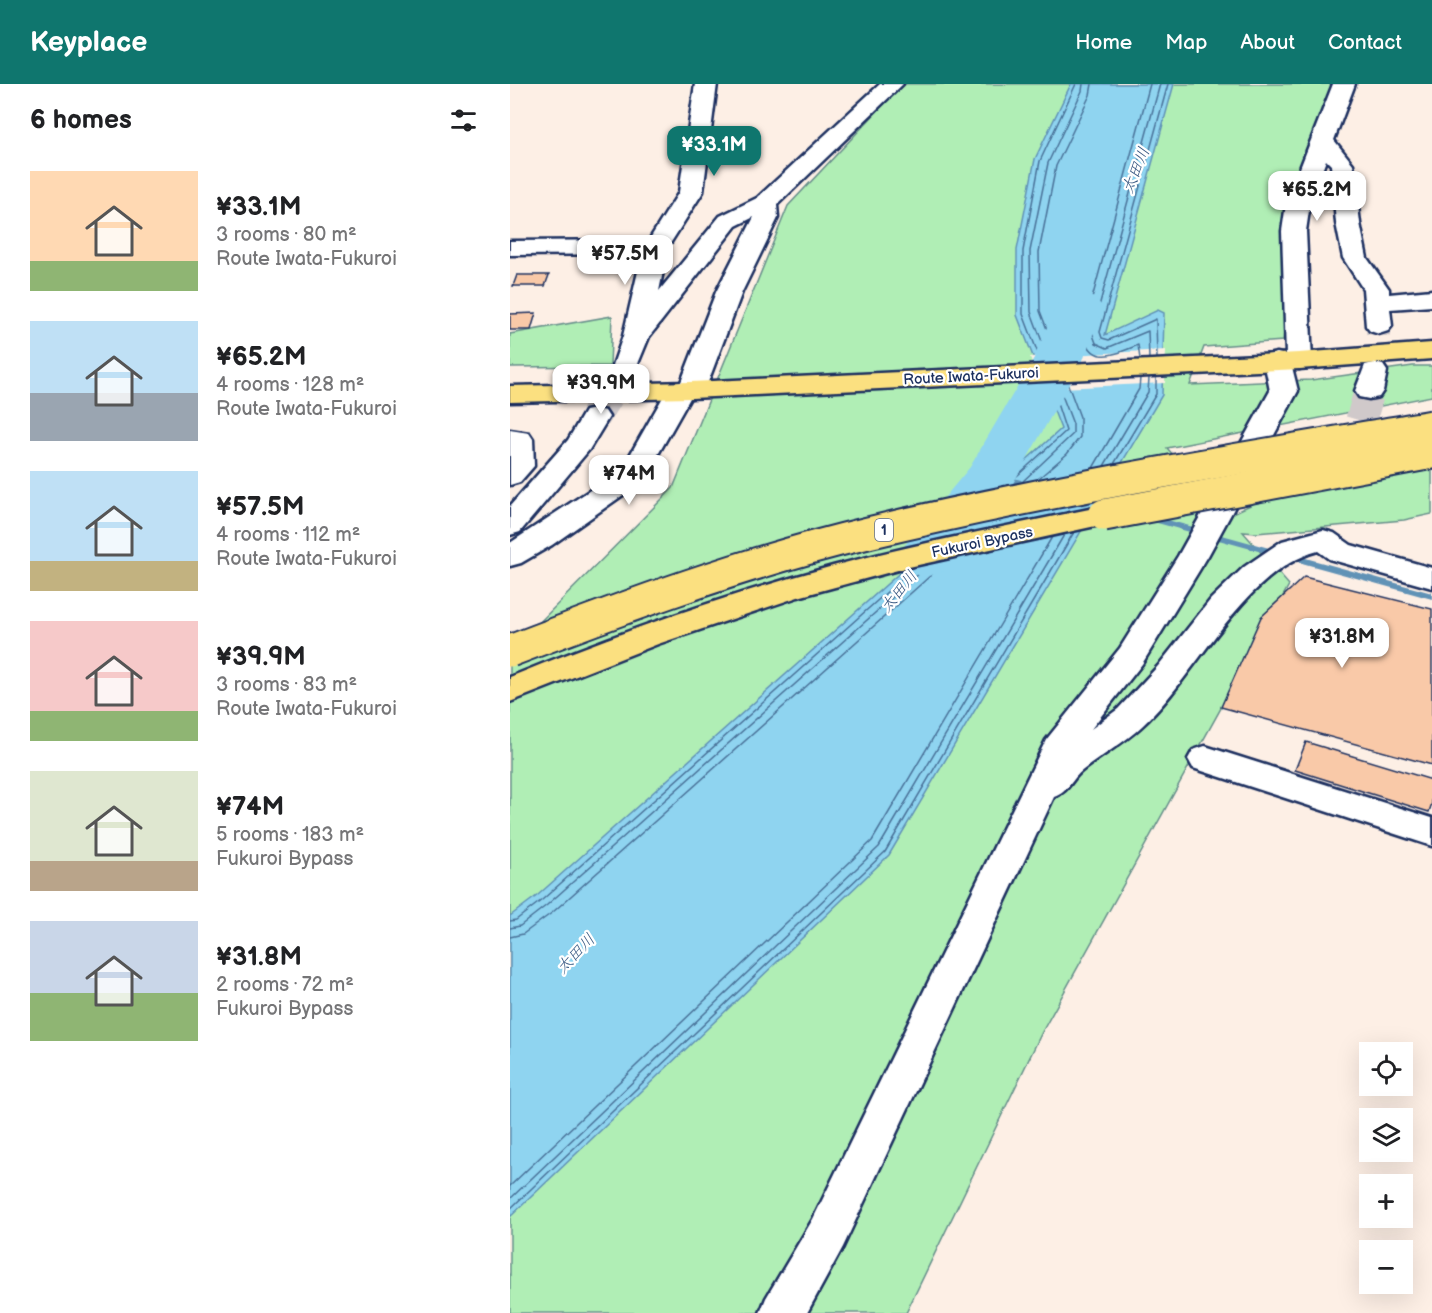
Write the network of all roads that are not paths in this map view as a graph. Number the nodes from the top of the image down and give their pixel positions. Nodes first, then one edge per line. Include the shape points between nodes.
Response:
1 (706, 84) edge
2 (892, 84) edge
3 (1344, 84) edge
4 (1322, 140) junction
5 (765, 203) junction
6 (656, 247) junction
7 (510, 248) edge
8 (1432, 298) edge
9 (636, 336) junction
10 (1432, 351) edge
11 (1277, 362) junction
12 (626, 365) tunnel mouth
13 (696, 390) junction
14 (510, 394) edge
15 (1432, 414) edge
16 (595, 417) tunnel mouth
17 (1432, 426) edge
18 (510, 439) edge
19 (1271, 453) junction
20 (1432, 453) edge
21 (510, 476) edge
22 (510, 525) edge
23 (510, 556) edge
24 (1432, 578) edge
25 (510, 651) edge
26 (510, 690) edge
27 (1205, 759) dead end
28 (1026, 818) junction
29 (1432, 832) edge
30 (782, 1313) edge

1 - 6 street via 691,192
2 - 5 street
3 - 4 street
4 - 8 street via 1342,164 1355,258 1376,289 1378,314
4 - 11 street via 1298,204
5 - 9 street via 728,221
5 - 13 street via 766,218 729,292
6 - 7 street
6 - 9 street
9 - 12 street
10 - 11 main road, Route Iwata-Fukuroi
11 - 13 main road, Route Iwata-Fukuroi
11 - 28 street via 1284,391 1261,433 1193,556 1131,656 1063,740
13 - 14 main road, Route Iwata-Fukuroi
13 - 23 street via 633,476
15 - 19 main road, 1, bridge
16 - 22 street via 579,444
17 - 19 main road, 1, bridge
18 - 21 street via 519,439 520,466
19 - 25 main road, 1, bridge via 1092,484 867,533 730,571
20 - 26 main road, Fukuroi Bypass / 1, bridge via 1104,515 880,564 741,604 594,654
24 - 28 street via 1340,552 1323,540 1293,548 1255,574 1222,607 1130,718 1068,763
27 - 29 street
28 - 30 street via 828,1233

